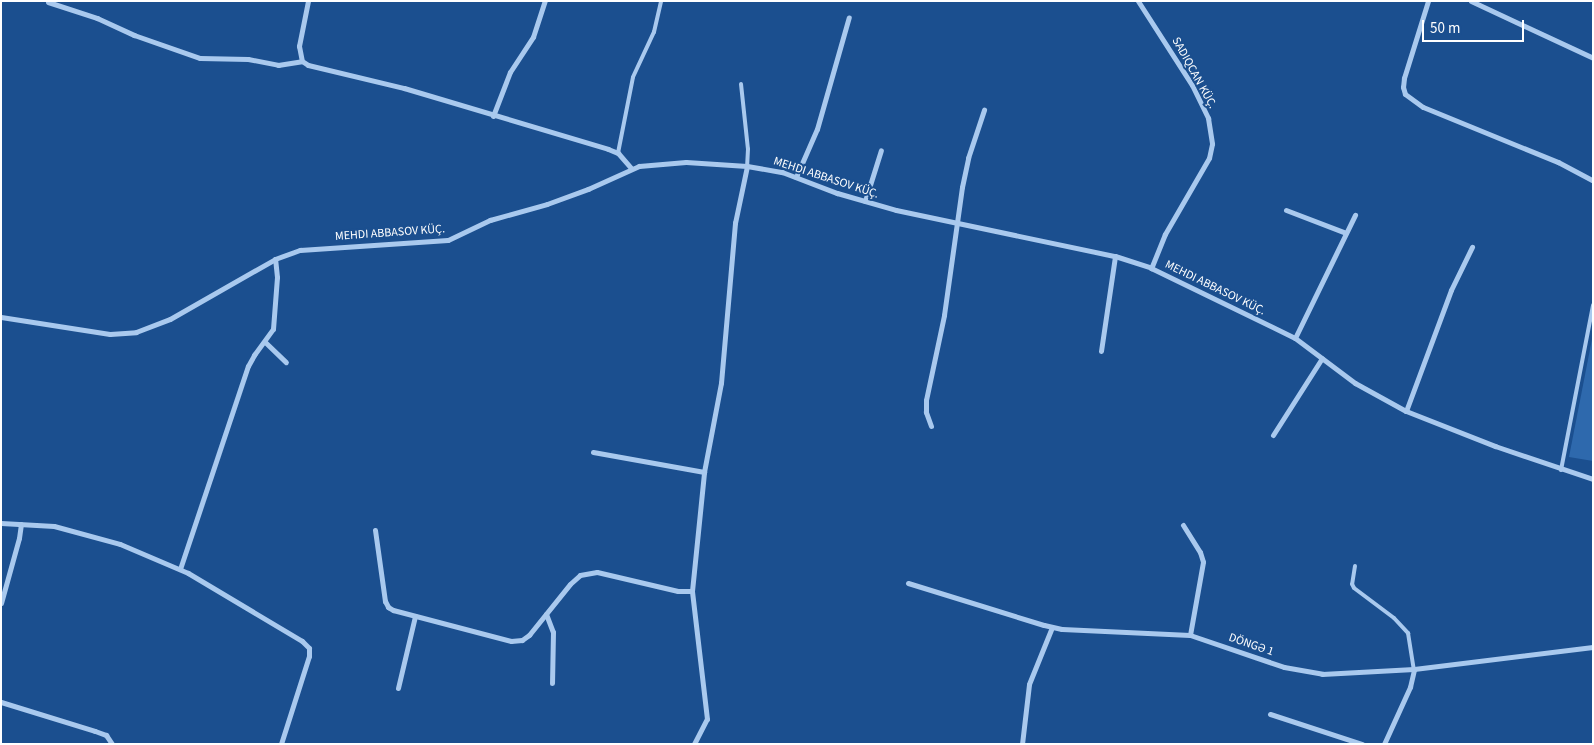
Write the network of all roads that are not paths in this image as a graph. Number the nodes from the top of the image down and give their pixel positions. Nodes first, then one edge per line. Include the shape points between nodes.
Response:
1 (308, 1) edge
2 (545, 1) edge
3 (661, 1) edge
4 (1138, 1) edge
5 (1428, 1) edge
6 (1471, 1) edge
7 (48, 2) edge
8 (849, 17) dead end
9 (1593, 58) edge
10 (302, 61) junction
11 (741, 84) dead end
12 (984, 110) dead end
13 (493, 116) junction
14 (881, 150) dead end
15 (618, 153) junction
16 (747, 166) junction
17 (631, 168) junction
18 (796, 177) junction
19 (1593, 181) edge
20 (864, 201) junction
21 (1286, 210) dead end
22 (1355, 215) dead end
23 (957, 224) junction
24 (1346, 233) junction
25 (1472, 247) dead end
26 (1115, 256) junction
27 (275, 259) junction
28 (1151, 268) junction
29 (1593, 305) edge
30 (1, 317) edge
31 (1295, 338) junction
32 (264, 342) junction
33 (1101, 351) dead end
34 (1322, 358) junction
35 (286, 362) dead end
36 (1406, 411) junction
37 (931, 426) dead end
38 (1274, 435) dead end
39 (593, 452) dead end
40 (1561, 470) junction
41 (704, 472) junction
42 (1593, 479) edge
43 (1, 523) edge
44 (21, 524) junction
45 (1183, 525) dead end
46 (375, 530) dead end
47 (1355, 566) dead end
48 (180, 570) junction
49 (908, 583) dead end
50 (692, 590) junction
51 (1, 603) edge
52 (546, 614) junction
53 (415, 616) junction
54 (1052, 627) junction
55 (1190, 636) junction
56 (1593, 647) edge
57 (1414, 669) junction
58 (552, 683) dead end
59 (398, 688) dead end
60 (1, 702) edge
61 (1270, 714) dead end
62 (112, 744) edge
63 (281, 744) edge
64 (694, 744) edge
65 (1022, 744) edge
66 (1362, 744) edge
67 (1384, 744) edge

1 - 10 street via 300,46
2 - 13 street via 531,42 510,72
3 - 15 lane via 654,32 633,77
4 - 28 street via 1192,85 1208,118 1212,144 1209,158 1166,234
5 - 19 street via 1404,78 1405,94 1423,107 1558,162
6 - 9 street
7 - 10 street via 110,22 134,35 200,58 248,59 278,65
8 - 18 street via 817,129
10 - 13 street
11 - 16 lane
12 - 23 street via 968,158
13 - 15 street
14 - 20 street
15 - 17 street
16 - 17 street, MEHDI ABBASOV KÜÇ. via 686,162
16 - 18 street, MEHDI ABBASOV KÜÇ.
16 - 41 street via 735,222 721,383
17 - 27 street, MEHDI ABBASOV KÜÇ. via 588,189 490,220 448,240 316,248
18 - 20 street, MEHDI ABBASOV KÜÇ.
20 - 23 street, MEHDI ABBASOV KÜÇ.
21 - 24 street
22 - 24 street
23 - 26 street, MEHDI ABBASOV KÜÇ.
23 - 37 street via 944,314 926,400
24 - 31 street
25 - 36 street via 1451,290
26 - 28 street, MEHDI ABBASOV KÜÇ.
26 - 33 street
27 - 30 street, MEHDI ABBASOV KÜÇ. via 170,319 136,332 110,334
27 - 32 street via 274,329
28 - 31 street, MEHDI ABBASOV KÜÇ.
29 - 40 lane
31 - 34 street, MEHDI ABBASOV KÜÇ.
32 - 35 street
32 - 48 street via 248,366
34 - 36 street, MEHDI ABBASOV KÜÇ. via 1379,397
34 - 38 street
36 - 40 street, MEHDI ABBASOV KÜÇ.
39 - 41 street
40 - 42 street, MEHDI ABBASOV KÜÇ.
41 - 50 street
43 - 44 street
44 - 48 street via 54,526 93,535
44 - 51 street
45 - 55 street via 1203,562
46 - 53 street via 385,601 393,610
47 - 57 lane via 1354,588 1394,618 1408,633
48 - 63 street via 309,648
49 - 54 street, DÖNGƏ 1
50 - 52 street via 678,590 596,572 580,574
50 - 64 street via 707,719
52 - 53 street via 522,640 511,641
52 - 58 street via 553,632
53 - 59 street
54 - 55 street, DÖNGƏ 1
54 - 65 street via 1029,684
55 - 57 street, DÖNGƏ 1 via 1284,668 1306,672
56 - 57 street, DÖNGƏ 1
57 - 67 street via 1410,687
60 - 62 street via 106,735
61 - 66 street

